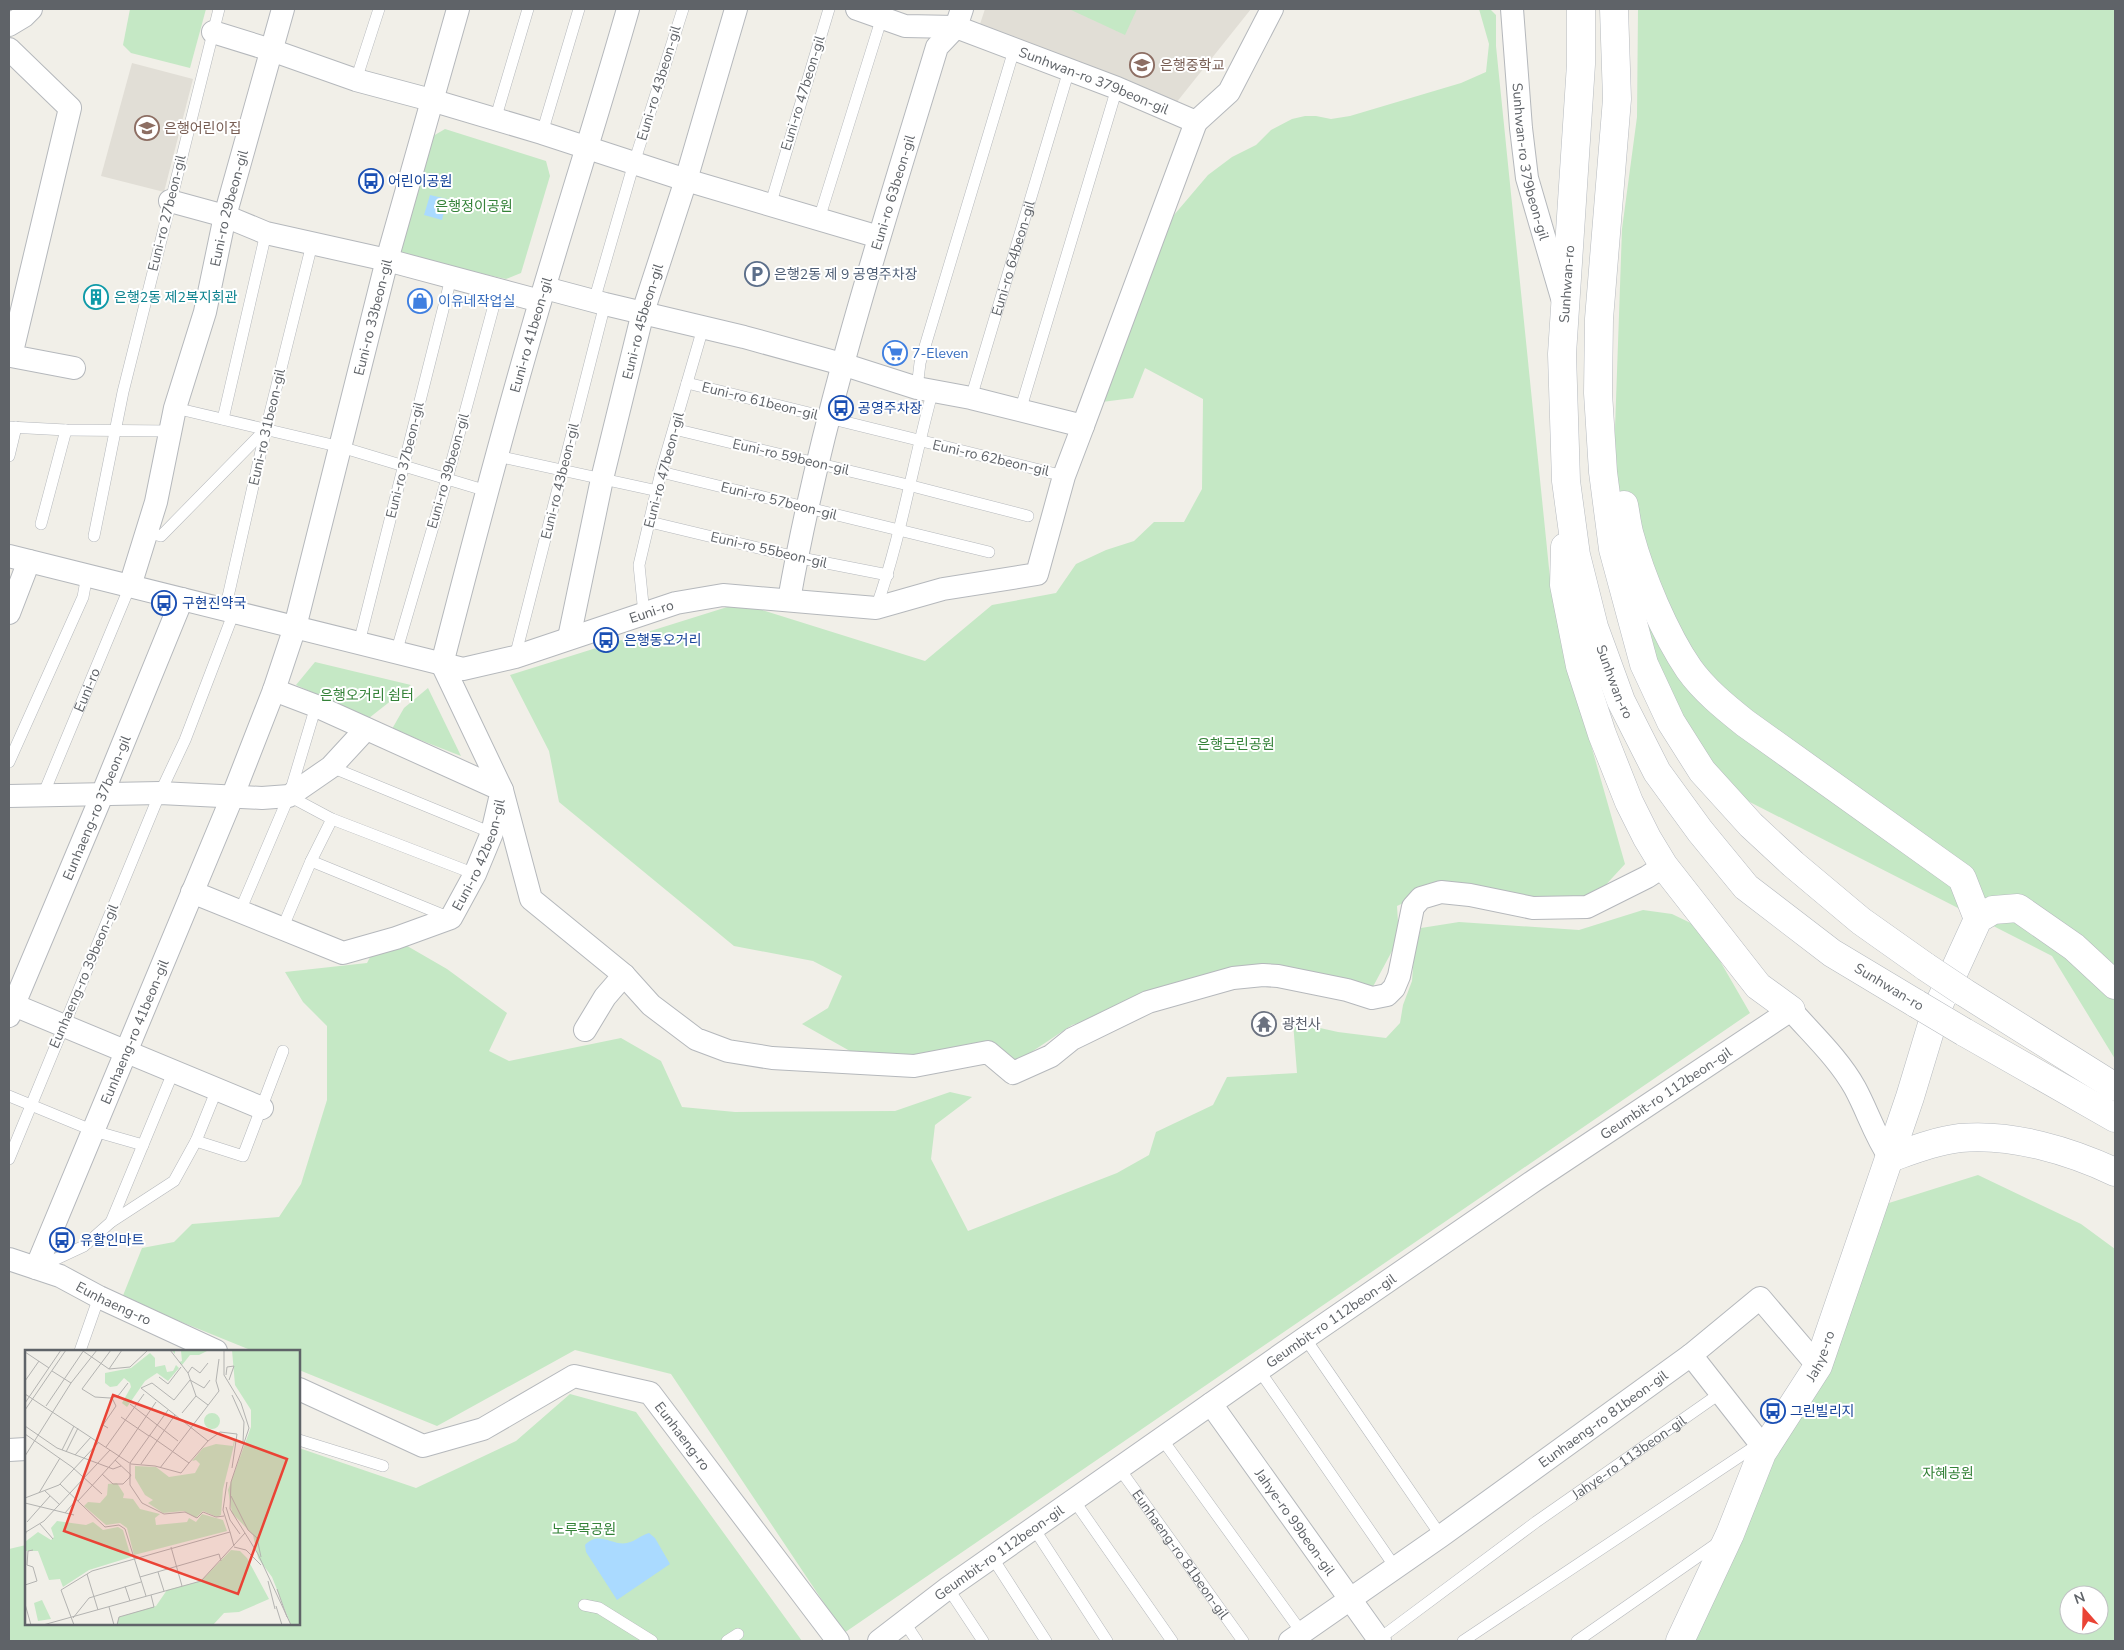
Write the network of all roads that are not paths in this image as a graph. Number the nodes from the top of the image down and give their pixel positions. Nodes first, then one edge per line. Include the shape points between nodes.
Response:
1 (31, 9) edge
2 (219, 9) edge
3 (283, 9) edge
4 (379, 9) edge
5 (458, 9) edge
6 (528, 9) edge
7 (579, 9) edge
8 (628, 9) edge
9 (683, 9) edge
10 (736, 9) edge
11 (829, 9) edge
12 (857, 9) edge
13 (1272, 9) edge
14 (1512, 9) edge
15 (1581, 9) edge
16 (1614, 9) edge
17 (882, 17) junction
18 (959, 18) edge
19 (9, 24) edge
20 (213, 32) junction
21 (9, 49) edge
22 (271, 50) junction
23 (1014, 50) junction
24 (1070, 70) junction
25 (356, 80) junction
26 (1117, 88) junction
27 (431, 100) junction
28 (495, 120) junction
29 (1196, 122) junction
30 (542, 133) junction
31 (588, 148) junction
32 (634, 163) junction
33 (686, 180) junction
34 (170, 201) junction
35 (770, 206) junction
36 (225, 216) junction
37 (819, 219) junction
38 (266, 233) junction
39 (879, 237) junction
40 (312, 244) junction
41 (387, 260) junction
42 (451, 278) junction
43 (498, 290) junction
44 (542, 294) junction
45 (600, 303) junction
46 (1566, 311) junction
47 (643, 312) junction
48 (703, 328) junction
49 (842, 364) junction
50 (74, 368) dead end
51 (688, 383) junction
52 (925, 389) junction
53 (1598, 393) junction
54 (971, 398) junction
55 (175, 408) junction
56 (1020, 411) junction
57 (830, 418) junction
58 (223, 419) junction
59 (1083, 426) junction
60 (12, 427) edge
61 (266, 429) junction
62 (674, 429) junction
63 (66, 430) junction
64 (114, 431) junction
65 (170, 431) junction
66 (919, 441) junction
67 (340, 447) junction
68 (9, 456) edge
69 (497, 456) junction
70 (818, 463) junction
71 (403, 465) junction
72 (562, 471) junction
73 (661, 472) junction
74 (1064, 476) junction
75 (447, 479) junction
76 (602, 479) junction
77 (1566, 481) junction
78 (908, 485) junction
79 (658, 490) junction
80 (487, 491) junction
81 (808, 508) junction
82 (1028, 516) dead end
83 (650, 522) junction
84 (41, 524) dead end
85 (898, 529) junction
86 (146, 532) junction
87 (94, 536) dead end
88 (989, 552) dead end
89 (796, 557) junction
90 (19, 558) edge
91 (87, 575) junction
92 (888, 575) junction
93 (130, 586) junction
94 (182, 599) junction
95 (789, 600) junction
96 (876, 608) junction
97 (229, 611) junction
98 (9, 613) edge
99 (644, 614) junction
100 (296, 627) junction
101 (569, 638) junction
102 (359, 643) junction
103 (396, 653) junction
104 (515, 657) junction
105 (442, 664) junction
106 (274, 690) junction
107 (316, 706) junction
108 (366, 729) junction
109 (9, 762) edge
110 (331, 767) junction
111 (502, 790) junction
112 (160, 793) junction
113 (43, 795) junction
114 (102, 795) junction
115 (9, 796) edge
116 (233, 796) junction
117 (289, 796) junction
118 (332, 819) junction
119 (492, 833) junction
120 (311, 861) junction
121 (1664, 866) junction
122 (475, 874) junction
123 (192, 892) junction
124 (240, 911) junction
125 (451, 918) junction
126 (1978, 919) junction
127 (282, 929) junction
128 (624, 975) junction
129 (2115, 986) edge
130 (10, 1008) edge
131 (1790, 1010) junction
132 (63, 1025) junction
133 (585, 1030) dead end
134 (126, 1051) junction
135 (283, 1051) dead end
136 (174, 1070) junction
137 (2115, 1086) edge
138 (217, 1089) junction
139 (9, 1096) edge
140 (32, 1105) junction
141 (262, 1108) junction
142 (2115, 1118) edge
143 (94, 1130) junction
144 (196, 1141) junction
145 (143, 1144) junction
146 (1890, 1158) junction
147 (9, 1159) edge
148 (2115, 1172) edge
149 (111, 1222) junction
150 (17, 1267) edge
151 (99, 1298) junction
152 (1305, 1338) junction
153 (80, 1350) edge
154 (214, 1350) edge
155 (1691, 1355) junction
156 (1818, 1366) junction
157 (1259, 1370) junction
158 (300, 1389) edge
159 (1722, 1392) junction
160 (1211, 1404) junction
161 (1162, 1439) junction
162 (300, 1440) edge
163 (1761, 1448) junction
164 (25, 1449) edge
165 (9, 1450) edge
166 (383, 1466) dead end
167 (1119, 1468) junction
168 (1073, 1500) junction
169 (1536, 1522) joint
170 (1033, 1527) junction
171 (1730, 1534) junction
172 (1441, 1536) junction
173 (992, 1557) junction
174 (1395, 1567) junction
175 (948, 1588) junction
176 (1349, 1600) junction
177 (584, 1605) dead end
178 (904, 1623) junction
179 (738, 1634) dead end
180 (1296, 1637) edge
181 (832, 1640) edge
182 (1380, 1640) edge
183 (652, 1641) edge
184 (727, 1641) edge
185 (879, 1641) edge
186 (917, 1641) edge
187 (983, 1641) edge
188 (1046, 1641) edge
189 (1107, 1641) edge
190 (1172, 1641) edge
191 (1243, 1641) edge
192 (1463, 1641) edge
193 (1577, 1641) edge
194 (1680, 1641) edge

1 - 19 street
2 - 20 lane, Euni-ro 27beon-gil
3 - 22 street, Euni-ro 29beon-gil
4 - 25 lane
5 - 27 street, Euni-ro 33beon-gil
6 - 28 lane
7 - 30 lane
8 - 31 street, Euni-ro 41beon-gil
9 - 32 lane, Euni-ro 43beon-gil
10 - 33 street, Euni-ro 45beon-gil
11 - 35 lane, Euni-ro 47beon-gil
12 - 17 street, Sunhwan-ro 379beon-gil
13 - 29 street via 1229,92
14 - 46 street, Sunhwan-ro 379beon-gil via 1520,128 1527,178
15 - 46 main road, Sunhwan-ro via 1581,64
16 - 53 main road via 1617,99 1599,319
17 - 18 street, Sunhwan-ro 379beon-gil via 905,26
17 - 37 lane
18 - 23 street, Sunhwan-ro 379beon-gil
18 - 39 street, Euni-ro 63beon-gil via 937,47
20 - 22 street
20 - 34 lane, Euni-ro 27beon-gil
21 - 50 street via 70,108 11,356
22 - 25 street
22 - 36 street, Euni-ro 29beon-gil
23 - 24 street, Sunhwan-ro 379beon-gil
23 - 52 lane via 920,363
24 - 26 street, Sunhwan-ro 379beon-gil
24 - 54 lane, Euni-ro 64beon-gil
25 - 27 street
26 - 29 street, Sunhwan-ro 379beon-gil
26 - 56 lane
27 - 28 street
27 - 41 street, Euni-ro 33beon-gil
28 - 30 street
29 - 59 street
30 - 31 street
31 - 32 street
31 - 44 street, Euni-ro 41beon-gil
32 - 33 street
32 - 45 lane, Euni-ro 43beon-gil
33 - 35 street
33 - 47 street, Euni-ro 45beon-gil
34 - 36 street
34 - 64 lane, Euni-ro 27beon-gil
35 - 37 street
36 - 38 street
36 - 55 street, Euni-ro 29beon-gil via 205,312
37 - 39 street
38 - 40 street
38 - 58 lane
39 - 49 street, Euni-ro 63beon-gil
40 - 41 street
40 - 61 lane, Euni-ro 31beon-gil
41 - 42 street
41 - 67 street, Euni-ro 33beon-gil
42 - 43 street
42 - 71 lane, Euni-ro 37beon-gil
43 - 44 street
43 - 75 lane, Euni-ro 39beon-gil
44 - 45 street
44 - 69 street, Euni-ro 41beon-gil
45 - 47 street
45 - 72 lane, Euni-ro 43beon-gil
46 - 77 main road, Sunhwan-ro via 1562,354
47 - 48 street
47 - 76 street, Euni-ro 45beon-gil
48 - 49 street
48 - 51 lane, Euni-ro 47beon-gil
49 - 52 street
49 - 57 street, Euni-ro 63beon-gil
51 - 57 lane, Euni-ro 61beon-gil
51 - 62 lane, Euni-ro 47beon-gil
52 - 54 street
52 - 66 lane
53 - 126 main road via 1630,536 1661,616 1690,671 1719,702 1745,723 1962,878
53 - 137 main road, bridge via 1603,472 1613,549 1644,664 1671,722 1702,771 1751,825 1861,921 1962,991
54 - 56 street
55 - 58 lane
55 - 65 street, Euni-ro 29beon-gil
56 - 59 street
57 - 66 lane, Euni-ro 61beon-gil
57 - 70 street, Euni-ro 63beon-gil
58 - 61 lane
59 - 74 street
60 - 63 lane
60 - 68 lane
61 - 67 lane
61 - 86 lane via 161,536
61 - 97 lane, Euni-ro 31beon-gil
62 - 70 lane, Euni-ro 59beon-gil
62 - 73 lane, Euni-ro 47beon-gil
63 - 64 lane
63 - 84 lane
64 - 65 lane
64 - 87 lane, Euni-ro 27beon-gil
65 - 86 street, Euni-ro 29beon-gil via 156,502
66 - 74 lane, Euni-ro 62beon-gil
66 - 78 lane
67 - 71 lane
67 - 100 street, Euni-ro 33beon-gil
69 - 72 lane
69 - 80 street, Euni-ro 41beon-gil
70 - 78 lane, Euni-ro 59beon-gil
70 - 81 street, Euni-ro 63beon-gil
71 - 75 lane
71 - 102 lane, Euni-ro 37beon-gil
72 - 76 lane
72 - 104 lane, Euni-ro 43beon-gil
73 - 79 lane, Euni-ro 47beon-gil
73 - 81 lane, Euni-ro 57beon-gil
74 - 96 street via 1038,574 943,589
75 - 80 lane
75 - 103 lane, Euni-ro 39beon-gil
76 - 79 lane
76 - 101 street, Euni-ro 45beon-gil
77 - 121 main road via 1564,585 1580,666 1629,802
77 - 142 main road, Sunhwan-ro, bridge via 1576,555 1594,627 1621,700 1658,772 1746,887 1832,953
78 - 82 lane, Euni-ro 59beon-gil
78 - 85 lane
79 - 83 lane, Euni-ro 47beon-gil
80 - 105 street, Euni-ro 41beon-gil
81 - 85 lane, Euni-ro 57beon-gil
81 - 89 street, Euni-ro 63beon-gil
83 - 89 lane, Euni-ro 55beon-gil
83 - 99 lane, Euni-ro 47beon-gil via 639,565
85 - 88 lane
85 - 92 lane
86 - 93 street, Euni-ro 29beon-gil
89 - 92 lane, Euni-ro 55beon-gil
89 - 95 street, Euni-ro 63beon-gil
90 - 91 street, Euni-ro
90 - 98 street, Euni-ro
91 - 93 street, Euni-ro
91 - 109 lane via 83,597
92 - 96 lane
93 - 94 street, Euni-ro
93 - 113 lane, Euni-ro
94 - 97 street, Euni-ro
94 - 114 street, Eunhaeng-ro 37beon-gil
95 - 96 street, Euni-ro
95 - 99 street, Euni-ro via 723,595 676,603
97 - 100 street, Euni-ro
97 - 112 lane via 185,740
99 - 101 street, Euni-ro
100 - 102 street, Euni-ro
100 - 106 street
101 - 104 street, Euni-ro
102 - 103 street, Euni-ro
103 - 105 street, Euni-ro
104 - 105 street, Euni-ro via 464,669
105 - 111 street, Euni-ro 42beon-gil
106 - 107 street
106 - 116 street
107 - 108 street
107 - 117 lane
108 - 110 street
108 - 111 street
110 - 117 street
110 - 119 lane
111 - 119 street, Euni-ro 42beon-gil
111 - 128 street, Euni-ro 42beon-gil via 531,899
112 - 114 street
112 - 116 street
112 - 132 lane, Eunhaeng-ro 39beon-gil
113 - 114 street
113 - 115 street
114 - 130 street, Eunhaeng-ro 37beon-gil
116 - 117 street
116 - 123 street, Eunhaeng-ro 41beon-gil
117 - 118 lane
117 - 124 lane
118 - 120 lane
118 - 122 lane
119 - 122 street, Euni-ro 42beon-gil
120 - 125 lane
120 - 127 lane
121 - 128 street, Euni-ro 42beon-gil via 1587,907 1533,908 1441,892 1421,898 1413,907 1399,976 1387,995 1372,998 1278,976 1233,978 1148,1002 1072,1039 1051,1056 1013,1072 988,1052 914,1066 772,1058 728,1051 696,1039 650,1005
121 - 131 main road via 1758,986
122 - 125 street, Euni-ro 42beon-gil
123 - 124 street, Euni-ro 42beon-gil
123 - 134 street, Eunhaeng-ro 41beon-gil
124 - 127 street, Euni-ro 42beon-gil
125 - 127 street, Euni-ro 42beon-gil via 343,953
126 - 129 main road via 1993,910 2018,908 2074,947
126 - 146 main road, Jahye-ro via 1936,1011
128 - 133 street
130 - 132 street
131 - 146 street via 1855,1087 1877,1138
131 - 152 street, Geumbit-ro 112beon-gil
132 - 134 street
132 - 140 lane, Eunhaeng-ro 39beon-gil
134 - 136 street
134 - 143 street, Eunhaeng-ro 41beon-gil
135 - 141 lane
136 - 138 street
136 - 145 lane
138 - 141 street
138 - 144 lane
139 - 140 lane
140 - 143 lane
140 - 147 lane, Eunhaeng-ro 39beon-gil
141 - 144 lane via 243,1156
143 - 145 lane
143 - 150 street, Eunhaeng-ro 41beon-gil
144 - 149 lane via 174,1181
145 - 149 lane
146 - 148 main road via 1936,1142 1987,1137 2040,1145 2083,1157
146 - 156 main road, Jahye-ro
149 - 150 lane via 84,1246
150 - 151 street, Eunhaeng-ro via 60,1276
151 - 153 lane
151 - 154 street, Eunhaeng-ro
152 - 157 street, Geumbit-ro 112beon-gil
152 - 172 lane
155 - 156 street, Eunhaeng-ro 81beon-gil via 1760,1298
155 - 159 street
155 - 172 street, Eunhaeng-ro 81beon-gil
156 - 163 main road, Jahye-ro
157 - 160 street, Geumbit-ro 112beon-gil
157 - 174 lane
158 - 181 street, Eunhaeng-ro via 423,1446 483,1429 574,1376 650,1393
159 - 163 street
159 - 169 lane, Jahye-ro 113beon-gil
160 - 161 street, Geumbit-ro 112beon-gil
160 - 176 street, Jahye-ro 99beon-gil
161 - 167 street, Geumbit-ro 112beon-gil
161 - 180 lane, Eunhaeng-ro 81beon-gil
162 - 166 lane
163 - 171 main road, Jahye-ro
163 - 192 lane
164 - 165 street
167 - 168 street, Geumbit-ro 112beon-gil
167 - 191 lane, Eunhaeng-ro 81beon-gil
168 - 170 street, Geumbit-ro 112beon-gil
168 - 190 lane
169 - 182 lane, Jahye-ro 99beon-gil
170 - 173 street, Geumbit-ro 112beon-gil
170 - 189 lane
171 - 193 lane
171 - 194 main road, Jahye-ro
172 - 174 street, Eunhaeng-ro 81beon-gil
173 - 175 street, Geumbit-ro 112beon-gil
173 - 188 lane
174 - 176 street, Eunhaeng-ro 81beon-gil
175 - 178 street, Geumbit-ro 112beon-gil
175 - 187 lane
176 - 180 street, Eunhaeng-ro 81beon-gil
176 - 182 street, Jahye-ro 99beon-gil
177 - 183 lane via 599,1608
178 - 185 street, Geumbit-ro 112beon-gil
178 - 186 lane
179 - 184 lane

